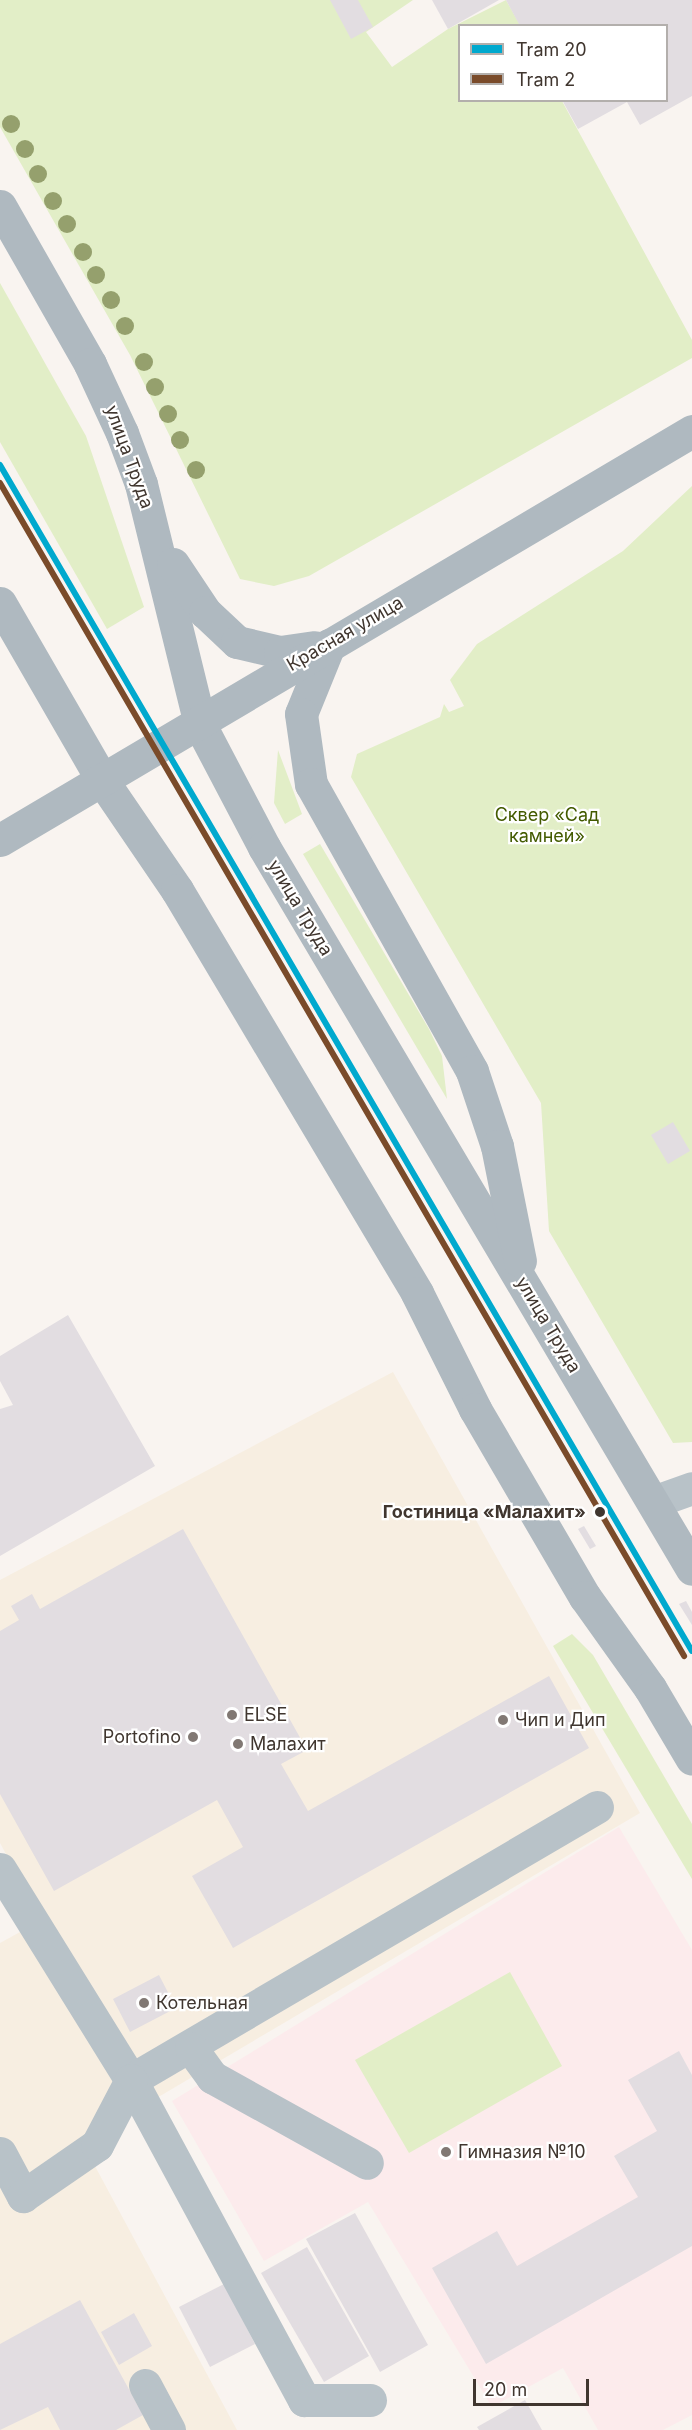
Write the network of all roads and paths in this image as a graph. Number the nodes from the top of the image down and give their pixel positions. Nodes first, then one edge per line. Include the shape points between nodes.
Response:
1 (0, 206) edge
2 (692, 431) edge
3 (141, 484) junction
4 (0, 603) edge
5 (329, 645) junction
6 (200, 725) junction
7 (104, 783) junction
8 (0, 840) edge
9 (526, 1287) junction
10 (692, 1488) edge
11 (653, 1502) junction
12 (692, 1569) edge
13 (692, 1759) edge
14 (597, 1807) dead end
15 (1, 1872) edge
16 (190, 2048) junction
17 (131, 2080) junction
18 (0, 2153) edge
19 (367, 2163) dead end
20 (145, 2385) dead end
21 (370, 2400) dead end
22 (169, 2430) edge

1 - 3 main road, улица Труда via 90,364
2 - 5 main road, Красная улица
3 - 5 main road via 177,575 219,628 261,650
3 - 6 main road, улица Труда
4 - 7 main road
5 - 6 main road, Красная улица via 258,684
5 - 9 main road via 301,714 311,784 472,1071 497,1146
6 - 7 main road, Красная улица
6 - 9 main road, улица Труда via 264,847
7 - 8 main road, Красная улица
7 - 13 main road via 189,910 417,1293 475,1409 540,1521
9 - 11 main road, улица Труда
10 - 11 lane
11 - 12 main road, улица Труда
14 - 16 lane
15 - 17 lane
16 - 17 lane
16 - 19 lane via 212,2077
17 - 18 lane via 97,2145 23,2196
17 - 21 lane via 304,2400
20 - 22 lane

